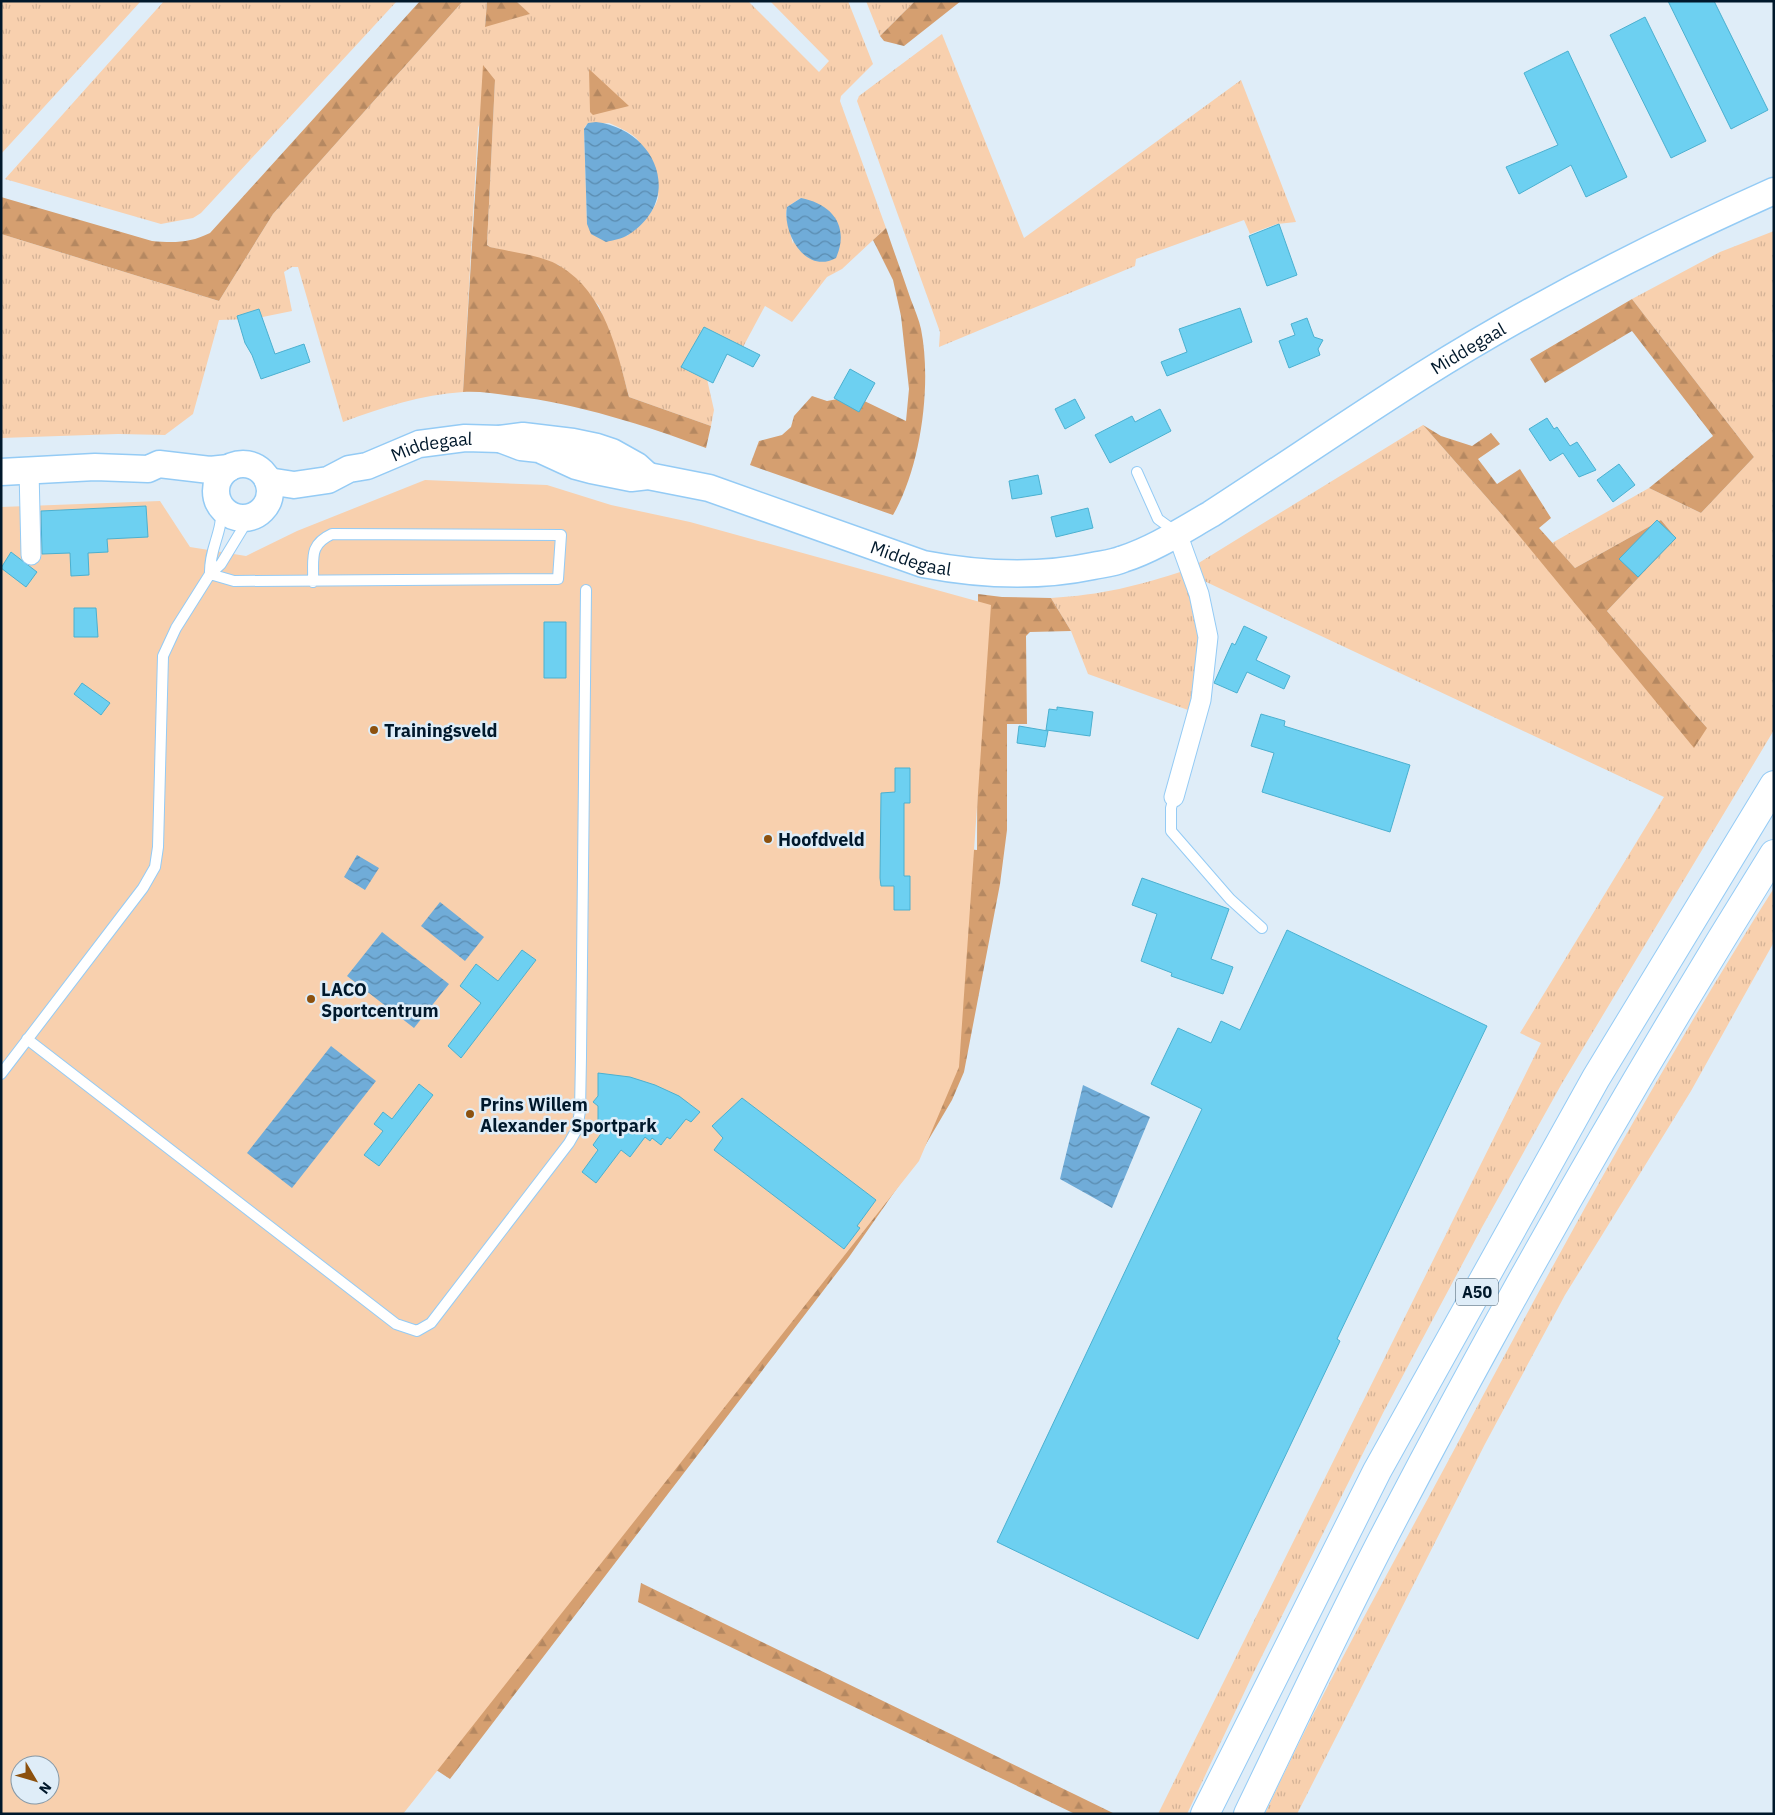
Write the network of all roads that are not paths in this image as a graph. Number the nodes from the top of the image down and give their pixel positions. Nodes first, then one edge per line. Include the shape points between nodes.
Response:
1 (1774, 191) edge
2 (366, 466) junction
3 (229, 468) junction
4 (148, 469) junction
5 (29, 470) junction
6 (1, 472) edge
7 (1137, 472) dead end
8 (268, 481) junction
9 (219, 501) junction
10 (256, 514) junction
11 (1178, 533) junction
12 (31, 554) dead end
13 (210, 574) junction
14 (313, 582) junction
15 (586, 590) dead end
16 (1774, 785) edge
17 (1174, 797) joint
18 (1774, 854) edge
19 (1262, 928) dead end
20 (27, 1039) junction
21 (1, 1074) edge
22 (1205, 1814) edge
23 (1248, 1814) edge

1 - 11 street, Middegaal via 1697,225 1517,321 1424,375
2 - 8 street, Middegaal via 349,469 328,480 294,485
2 - 10 street, Middegaal via 354,479
2 - 11 street, Middegaal via 419,444 465,438 500,439 522,447 539,448 591,470 631,478 648,476 709,488 892,554 958,571 1019,576 1073,570 1123,560
3 - 4 street via 210,470 159,464
3 - 8 street via 248,464 260,470
3 - 9 street via 217,484
4 - 5 street
4 - 9 street
5 - 6 street
5 - 12 street
7 - 11 lane via 1158,518
8 - 10 street via 270,496
9 - 10 street via 234,517
9 - 13 lane via 222,522 210,558
10 - 13 lane via 221,564
11 - 17 street via 1199,594 1208,637 1201,700
13 - 14 lane via 234,581
13 - 20 lane via 176,628 163,656 155,866 143,888
14 - 14 lane via 558,579 561,534 332,534 319,540 314,550
15 - 20 lane via 581,1066 577,1129 431,1323 417,1331 396,1324
16 - 22 highway, A50 via 1596,1078 1382,1462
17 - 19 lane via 1171,831 1230,899
18 - 23 highway, A50 via 1685,998 1553,1226 1391,1523
20 - 21 lane

